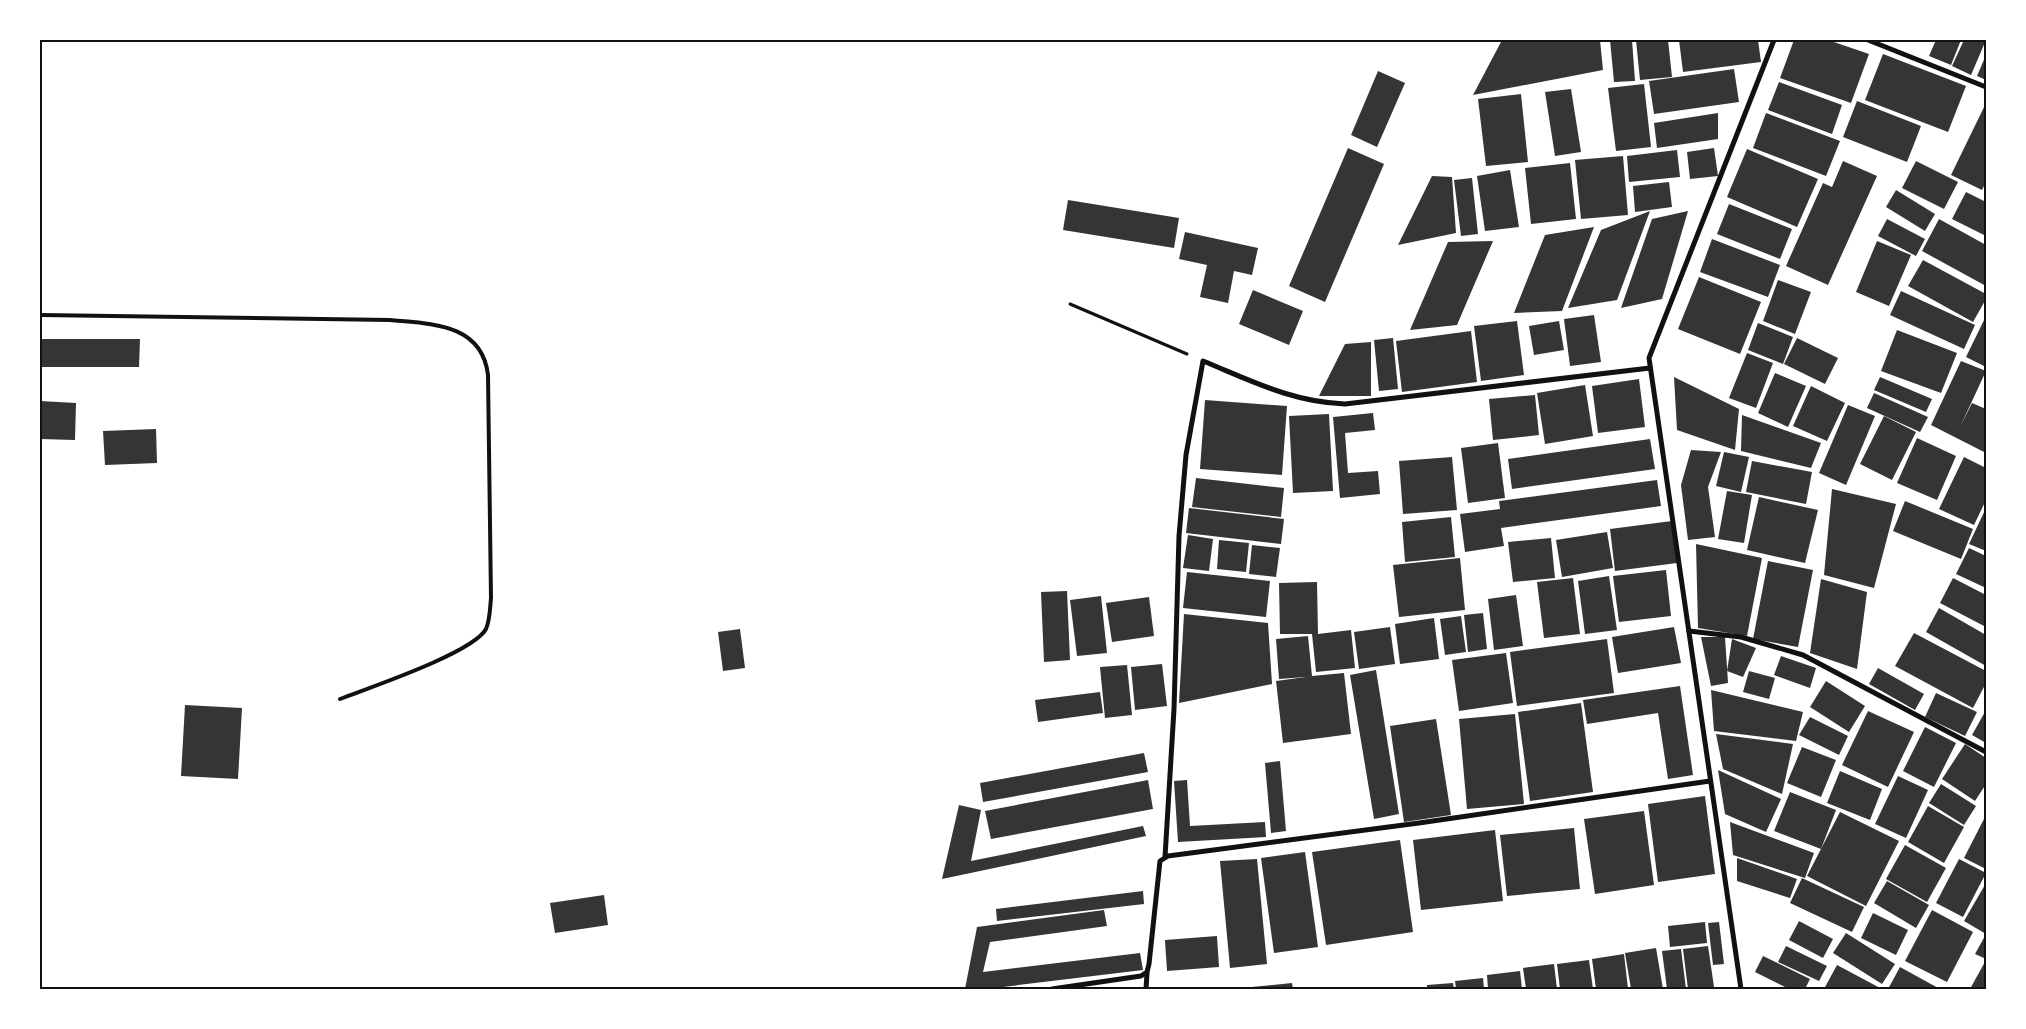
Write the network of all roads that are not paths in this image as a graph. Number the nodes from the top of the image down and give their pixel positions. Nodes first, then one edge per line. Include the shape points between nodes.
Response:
1 (1774, 40) edge
2 (1868, 40) edge
3 (1986, 86) edge
4 (40, 315) edge
5 (1650, 368) junction
6 (1688, 631) junction
7 (340, 699) dead end
8 (1986, 752) edge
9 (1710, 781) junction
10 (1165, 857) junction
11 (1147, 972) junction
12 (1052, 989) edge
13 (1146, 989) edge
14 (1741, 989) edge

1 - 5 street via 1657,332 1649,358
2 - 3 street
4 - 7 lane via 390,320 448,328 466,335 477,344 487,363 488,375 491,598 486,630 477,639 406,674
5 - 6 street
5 - 10 street via 1345,404 1285,395 1203,361 1186,455 1179,536 1174,709
6 - 8 street via 1741,637 1803,655
6 - 9 street
9 - 10 street
9 - 14 street
10 - 11 street via 1160,861
11 - 12 street via 1141,976
11 - 13 street

